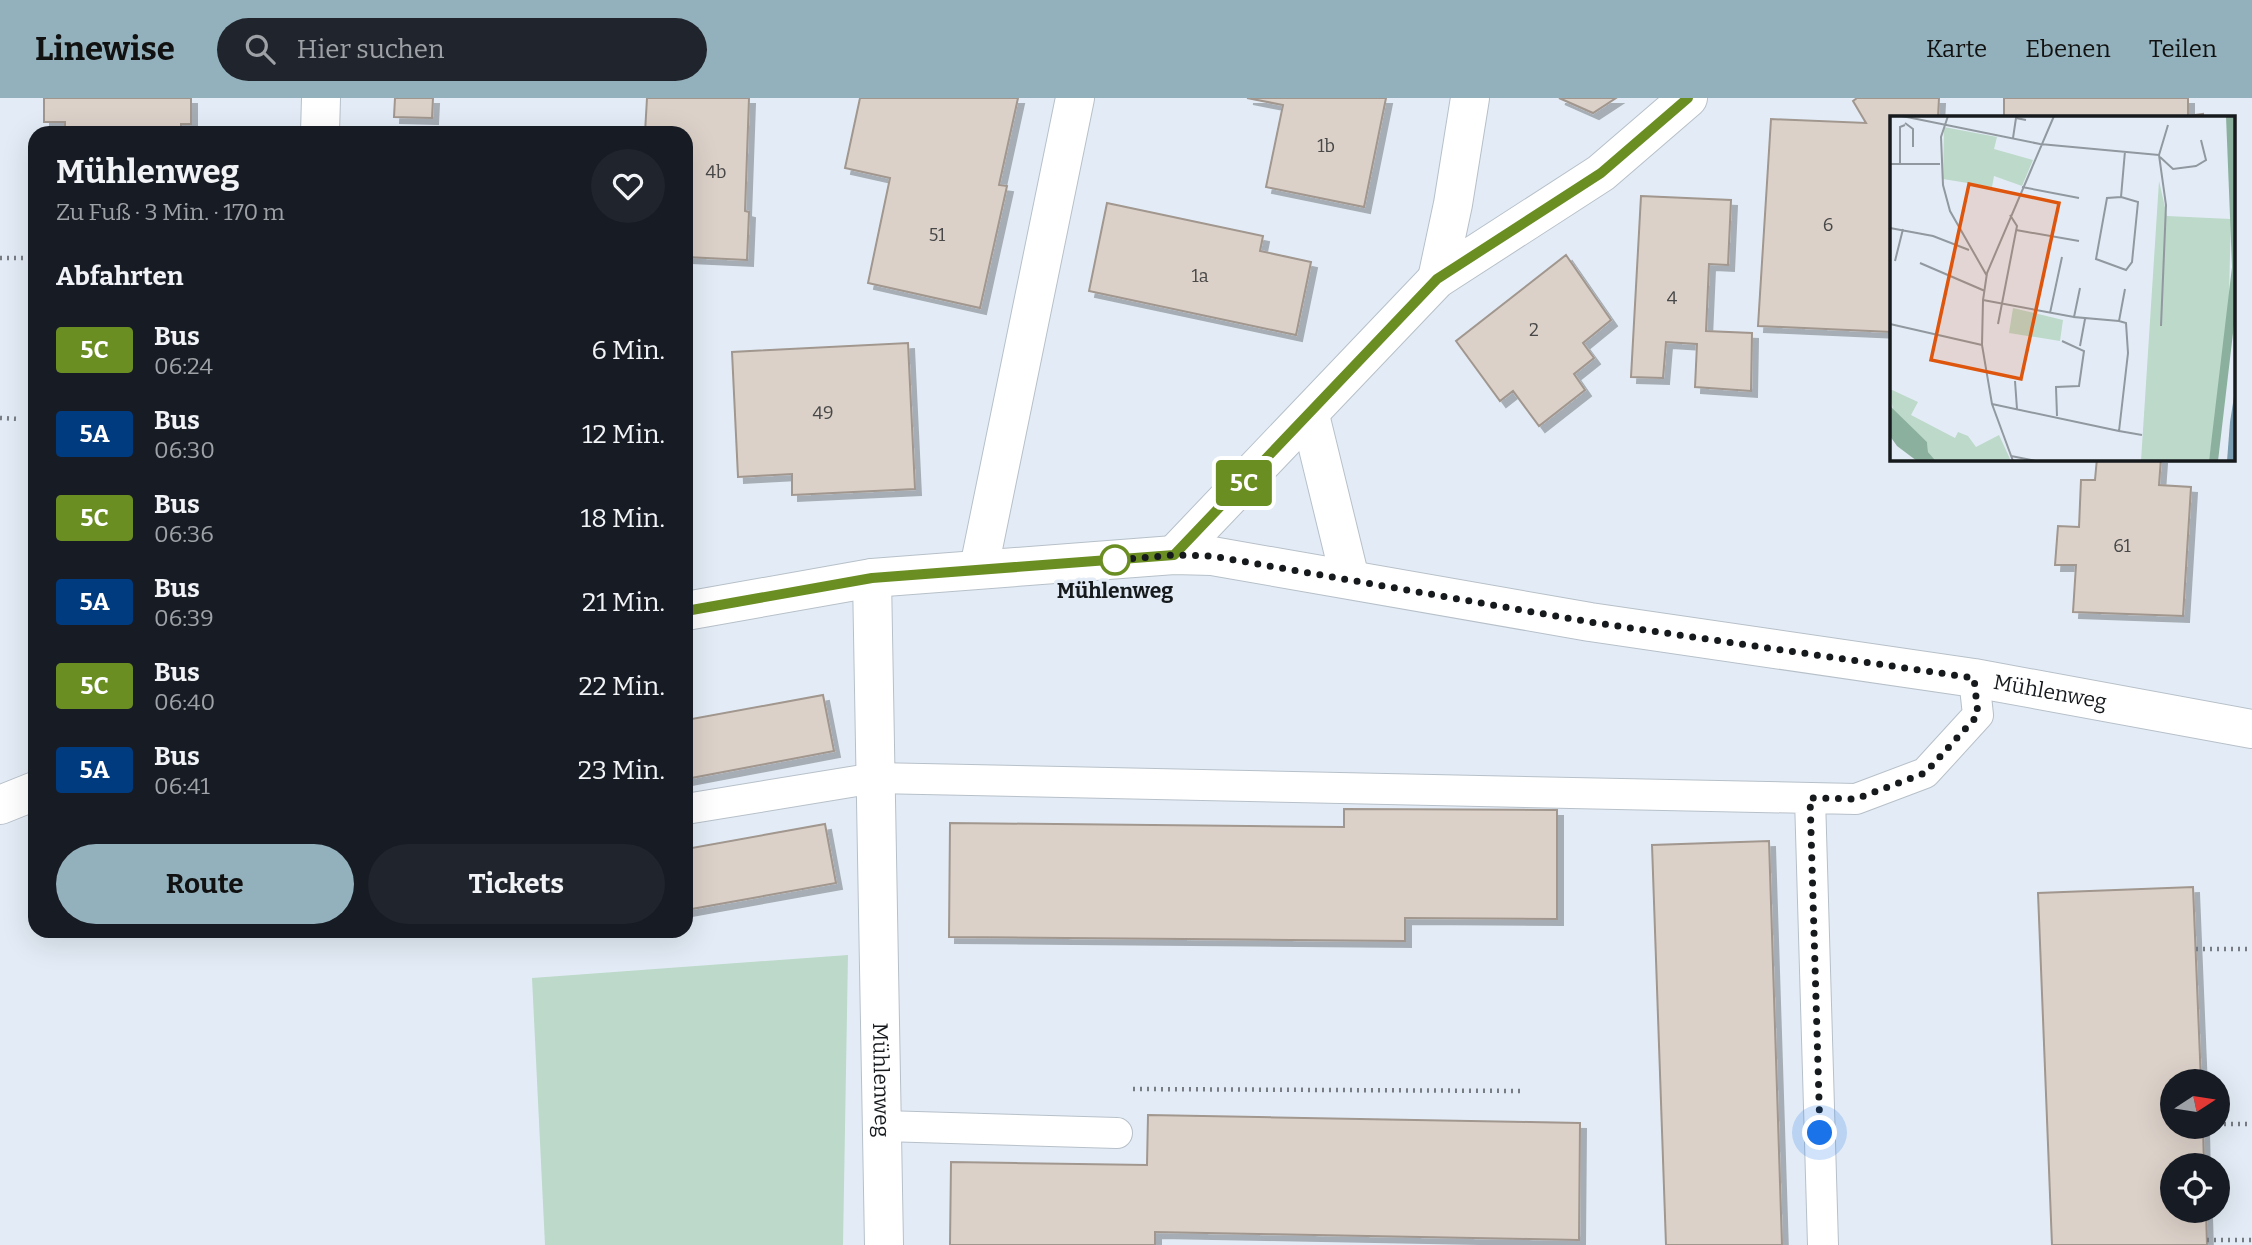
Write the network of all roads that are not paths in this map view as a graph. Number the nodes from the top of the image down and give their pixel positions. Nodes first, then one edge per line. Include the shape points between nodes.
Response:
1 (321, 98) edge
2 (1076, 98) edge
3 (1469, 98) edge
4 (1688, 98) edge
5 (320, 126) edge
6 (1437, 279) junction
7 (1310, 415) junction
8 (1174, 555) junction
9 (979, 569) junction
10 (872, 578) junction
11 (1350, 579) junction
12 (693, 610) edge
13 (1974, 678) junction
14 (2252, 729) edge
15 (875, 778) junction
16 (28, 794) edge
17 (1810, 798) junction
18 (0, 805) edge
19 (693, 808) edge
20 (883, 1126) junction
21 (1116, 1133) road end
22 (884, 1245) edge
23 (1823, 1245) edge

1 - 5 street
2 - 9 street
3 - 6 street
4 - 6 street via 1601,173
6 - 7 street
7 - 8 street
7 - 11 street
8 - 9 street, Mühlenweg
8 - 11 street, Mühlenweg via 1212,556
9 - 10 street, Mühlenweg
10 - 12 street, Mühlenweg
10 - 15 street, Mühlenweg
11 - 13 street, Mühlenweg via 1590,622
13 - 14 street, Mühlenweg
13 - 17 lane via 1978,715 1925,773 1856,799
15 - 17 lane
15 - 19 lane
15 - 20 street, Mühlenweg
16 - 18 street
17 - 23 lane
20 - 21 lane
20 - 22 street, Mühlenweg

